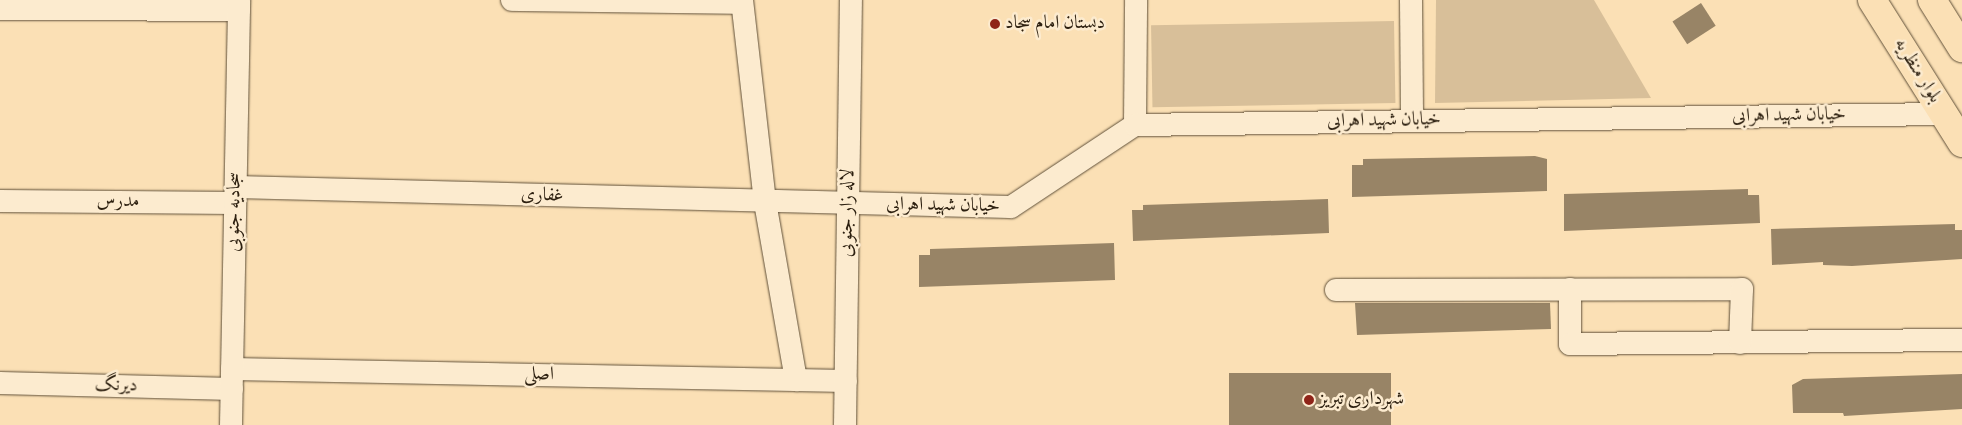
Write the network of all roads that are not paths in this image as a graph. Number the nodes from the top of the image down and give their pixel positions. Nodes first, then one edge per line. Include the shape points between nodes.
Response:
1 (512, 0) edge
2 (851, 0) edge
3 (1136, 0) edge
4 (1411, 0) edge
5 (1872, 0) edge
6 (1932, 0) edge
7 (742, 2) edge
8 (239, 5) edge
9 (0, 10) edge
10 (1962, 48) edge
11 (1944, 114) junction
12 (1412, 121) junction
13 (1135, 125) junction
14 (1962, 143) edge
15 (236, 195) junction
16 (0, 201) edge
17 (765, 202) junction
18 (848, 204) junction
19 (1570, 289) junction
20 (1336, 290) dead end
21 (1962, 340) edge
22 (1740, 343) junction
23 (232, 379) junction
24 (796, 380) junction
25 (846, 381) junction
26 (0, 383) edge
27 (232, 425) edge
28 (846, 425) edge

1 - 7 street
2 - 18 street, لاله زار جنوبی
3 - 13 street
4 - 12 street
5 - 11 main road, بلوار منظریه
6 - 10 main road
7 - 17 street
8 - 9 street
8 - 15 street, سجادیه جنوبی
11 - 12 street, خیابان شهید اهرابی
11 - 14 main road, بلوار منظریه
12 - 13 street, خیابان شهید اهرابی
13 - 18 street, خیابان شهید اهرابی via 1011,207
15 - 16 street, مدرس
15 - 17 street, غفاری
15 - 23 street, سجادیه جنوبی
17 - 18 street, غفاری
17 - 24 street
18 - 25 street, لاله زار جنوبی
19 - 20 street
19 - 22 street via 1570,344
19 - 22 street via 1742,289
21 - 22 street
23 - 24 street, اصلی
23 - 26 street, دیرنگ
23 - 27 street, سجادیه جنوبی
24 - 25 street, اصلی
25 - 28 street, لاله زار جنوبی

